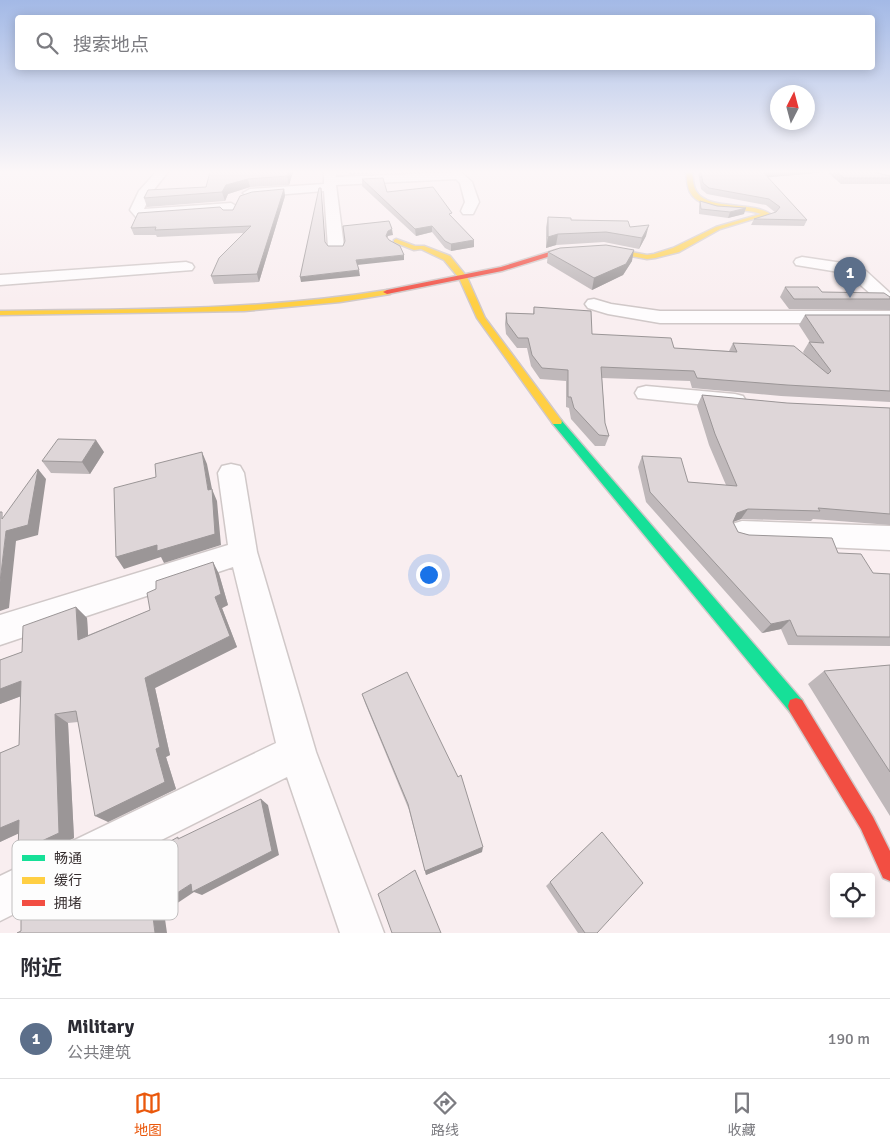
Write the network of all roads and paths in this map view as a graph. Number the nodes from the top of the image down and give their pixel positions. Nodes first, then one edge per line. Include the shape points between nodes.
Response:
1 (333, 216) edge
2 (762, 216) edge
3 (396, 241) edge
4 (336, 247) edge
5 (802, 262) dead end
6 (186, 267) dead end
7 (463, 277) junction
8 (0, 280) edge
9 (890, 302) edge
10 (594, 304) dead end
11 (0, 313) edge
12 (890, 317) edge
13 (646, 392) dead end
14 (752, 402) edge
15 (231, 473) dead end
16 (742, 532) edge
17 (890, 538) edge
18 (244, 552) junction
19 (0, 630) edge
20 (297, 752) junction
21 (119, 840) edge
22 (890, 871) edge
23 (12, 893) edge
24 (0, 899) edge
25 (362, 933) edge

1 - 4 street
2 - 7 street via 718,228 676,250 655,256 604,249 564,251
3 - 7 street via 447,258
5 - 9 street via 850,269
6 - 8 street
7 - 11 street via 350,299 304,303 226,309
7 - 22 street via 481,318 558,422 792,699 867,823
10 - 12 street via 660,317
13 - 14 street
15 - 18 street
16 - 17 street
18 - 19 street
18 - 20 street
20 - 21 street
20 - 25 street
23 - 24 street

